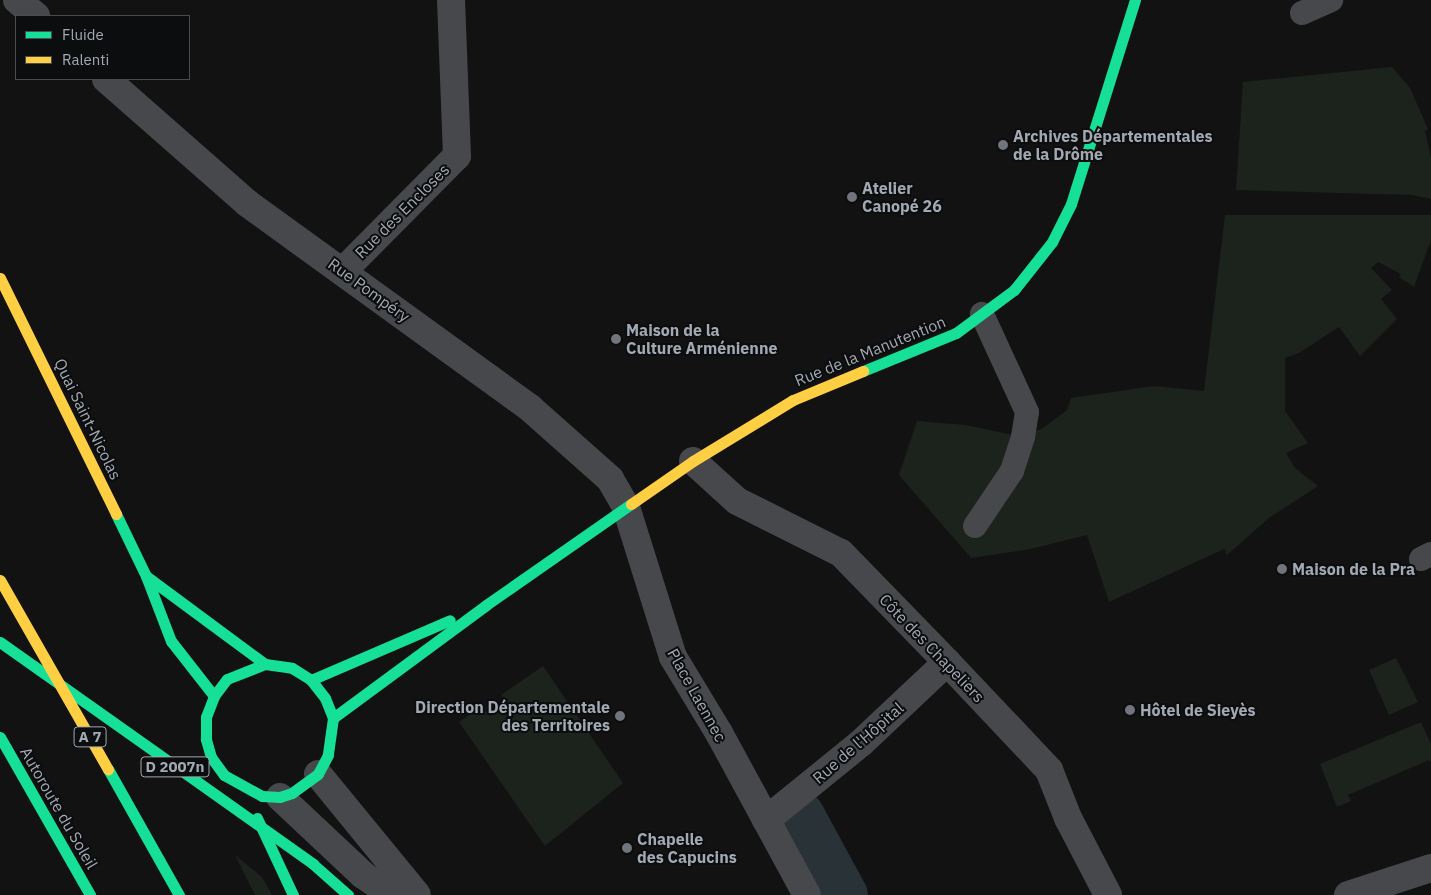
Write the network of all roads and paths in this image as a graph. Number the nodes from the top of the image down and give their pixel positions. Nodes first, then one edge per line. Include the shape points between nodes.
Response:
1 (17, 0) edge
2 (451, 0) edge
3 (1135, 0) edge
4 (1332, 0) edge
5 (1302, 13) dead end
6 (35, 15) edge
7 (107, 80) edge
8 (343, 271) junction
9 (0, 278) edge
10 (982, 314) junction
11 (693, 461) junction
12 (626, 507) junction
13 (975, 526) dead end
14 (146, 576) junction
15 (0, 580) edge
16 (486, 605) junction
17 (0, 642) edge
18 (947, 662) junction
19 (265, 664) junction
20 (311, 680) junction
21 (214, 696) junction
22 (333, 718) junction
23 (0, 738) edge
24 (318, 774) junction
25 (242, 787) junction
26 (280, 796) junction
27 (766, 820) junction
28 (1431, 868) edge
29 (90, 895) edge
30 (179, 895) edge
31 (293, 895) edge
32 (348, 895) edge
33 (394, 895) edge
34 (417, 895) edge
35 (807, 895) edge
36 (1108, 895) edge
37 (1348, 895) edge

1 - 6 street
2 - 8 street, Rue des Encloses via 457,156
3 - 10 main road, Rue de la Manutention via 1069,209 1052,242 1014,290
4 - 5 lane
7 - 8 street, Rue Pompéry via 247,203
8 - 12 street, Rue Pompéry via 530,408 610,479
9 - 14 main road, Quai Saint-Nicolas
10 - 11 main road, Rue de la Manutention via 956,333 793,400
10 - 13 lane via 1027,412 1012,471
11 - 12 main road, Rue de la Manutention
11 - 18 street, Côte des Chapeliers via 737,500 840,553
12 - 16 main road, Rue de la Manutention
12 - 27 street, Place Laennec via 673,657
14 - 19 main road, Quai Saint-Nicolas
14 - 21 main road, Quai Saint-Nicolas via 172,641
15 - 30 main road, A 7
16 - 20 main road
16 - 22 main road
17 - 32 main road, D 2007n via 312,864
18 - 27 street, Rue de l'Hôpital via 861,743
18 - 36 street, Côte des Chapeliers via 1049,770 1068,818
19 - 20 main road via 292,668
19 - 21 main road via 227,679
20 - 22 main road via 325,698
21 - 25 main road via 206,717 208,748 224,775
22 - 24 main road via 328,755
23 - 29 main road, Autoroute du Soleil
24 - 26 main road via 292,793
24 - 34 street
25 - 26 main road via 262,796
25 - 31 main road
26 - 33 street via 363,875
27 - 35 street, Place Laennec
28 - 37 street

